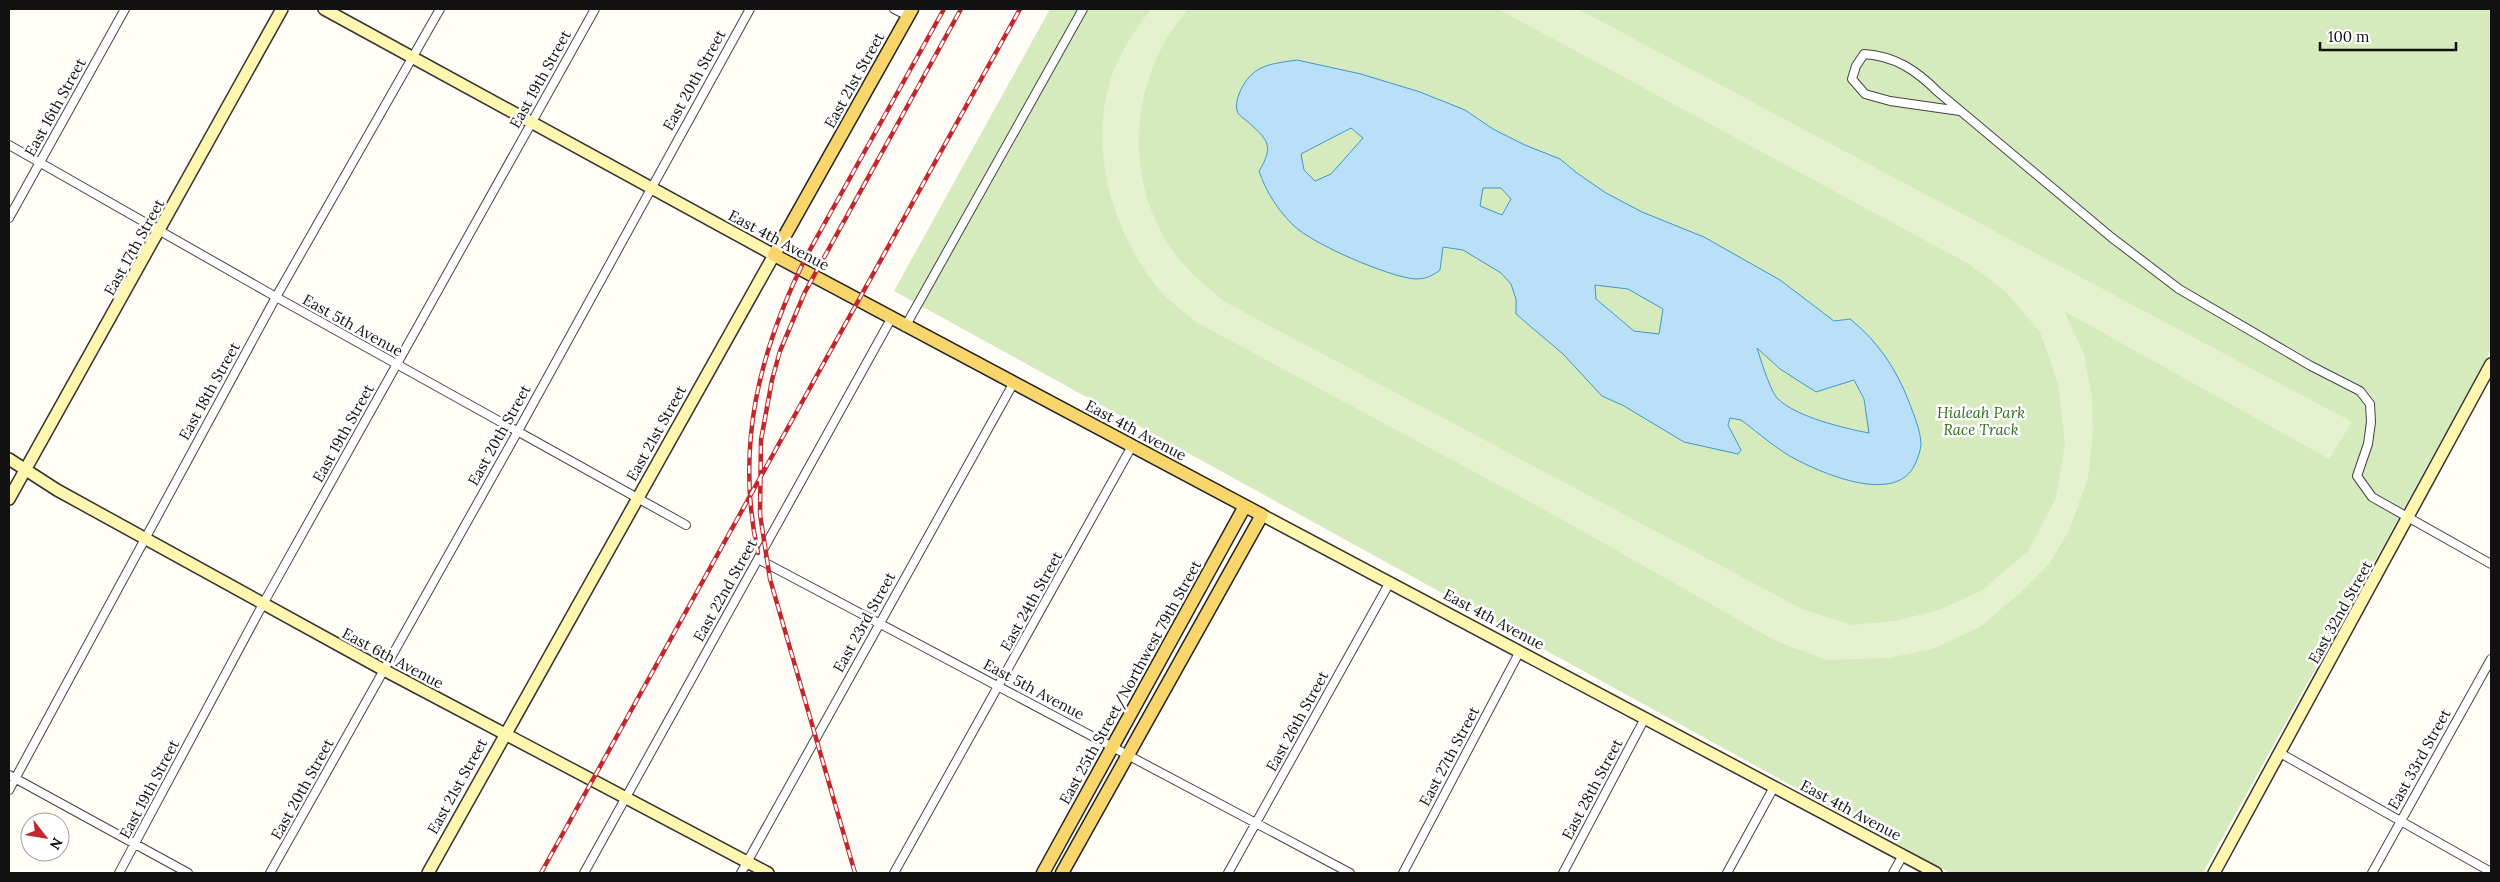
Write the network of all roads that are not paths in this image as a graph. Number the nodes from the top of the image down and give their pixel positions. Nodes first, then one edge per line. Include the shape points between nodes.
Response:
1 (125, 9) edge
2 (282, 9) edge
3 (324, 9) edge
4 (440, 9) edge
5 (595, 9) edge
6 (750, 9) edge
7 (894, 9) edge
8 (1083, 9) edge
9 (910, 12) edge
10 (412, 58) junction
11 (1960, 110) junction
12 (531, 123) junction
13 (9, 145) edge
14 (40, 162) junction
15 (649, 189) junction
16 (9, 218) edge
17 (160, 232) junction
18 (774, 256) junction
19 (276, 297) junction
20 (890, 319) junction
21 (905, 327) junction
22 (397, 364) junction
23 (2491, 364) edge
24 (1012, 384) junction
25 (518, 431) junction
26 (1132, 446) junction
27 (9, 459) edge
28 (26, 470) junction
29 (639, 498) junction
30 (9, 499) edge
31 (1245, 506) junction
32 (1262, 515) junction
33 (2409, 518) junction
34 (686, 524) dead end
35 (143, 539) junction
36 (758, 559) junction
37 (2491, 564) edge
38 (1390, 582) junction
39 (263, 604) junction
40 (878, 624) junction
41 (1520, 651) junction
42 (2491, 660) edge
43 (384, 670) junction
44 (999, 686) junction
45 (1645, 718) junction
46 (504, 735) junction
47 (1112, 746) junction
48 (2280, 753) junction
49 (1129, 755) junction
50 (11, 777) edge
51 (1774, 787) junction
52 (9, 790) edge
53 (626, 798) junction
54 (2400, 822) junction
55 (1256, 824) junction
56 (134, 844) junction
57 (1902, 855) junction
58 (747, 862) junction
59 (2491, 872) edge
60 (119, 873) edge
61 (188, 873) edge
62 (270, 873) edge
63 (428, 873) edge
64 (584, 873) edge
65 (741, 873) edge
66 (768, 873) edge
67 (894, 873) edge
68 (1043, 873) edge
69 (1062, 873) edge
70 (1228, 873) edge
71 (1350, 873) edge
72 (1402, 873) edge
73 (1563, 873) edge
74 (1727, 873) edge
75 (1893, 873) edge
76 (1936, 873) edge
77 (2214, 873) edge
78 (2372, 873) edge

1 - 14 street, East 16th Street
2 - 17 street, East 17th Street
3 - 10 street, East 4th Avenue
4 - 10 street, East 18th Street
5 - 12 street, East 19th Street
6 - 15 street, East 20th Street
7 - 9 street
8 - 21 street
9 - 18 main road, East 21st Street
10 - 12 street, East 4th Avenue
10 - 19 street, East 18th Street
11 - 11 street via 1918,72 1896,61 1864,54 1856,66 1852,79 1865,94 1890,101
11 - 33 street via 2111,237 2179,289 2360,391 2370,404 2371,422 2368,444 2357,476 2372,497
12 - 15 street, East 4th Avenue
12 - 22 street, East 19th Street
13 - 14 street, East 5th Avenue
14 - 16 street, East 16th Street
14 - 17 street, East 5th Avenue
15 - 18 street, East 4th Avenue
15 - 25 street, East 20th Street
17 - 19 street, East 5th Avenue
17 - 28 street, East 17th Street
18 - 20 main road, East 4th Avenue
18 - 29 street, East 21st Street
19 - 22 street, East 5th Avenue
19 - 35 street, East 18th Street
20 - 21 main road, East 4th Avenue
20 - 36 street, East 22nd Street
21 - 24 main road, East 4th Avenue
22 - 25 street, East 5th Avenue
22 - 39 street, East 19th Street
23 - 33 street, East 32nd Street
24 - 26 main road, East 4th Avenue
24 - 40 street, East 23rd Street
25 - 29 street, East 5th Avenue
25 - 43 street, East 20th Street
26 - 31 main road, East 4th Avenue
26 - 44 street, East 24th Street
27 - 28 street, East 6th Avenue
28 - 30 street, East 17th Street
28 - 35 street, East 6th Avenue
29 - 34 street, East 5th Avenue
29 - 46 street, East 21st Street
31 - 32 main road, East 4th Avenue
31 - 47 main road, East 25th Street/Northwest 79th Street
32 - 38 street, East 4th Avenue
32 - 49 main road
33 - 37 street
33 - 48 street, East 32nd Street
35 - 39 street, East 6th Avenue
35 - 50 street, East 18th Street
36 - 40 street, East 5th Avenue
36 - 53 street, East 22nd Street
38 - 41 street, East 4th Avenue
38 - 55 street, East 26th Street
39 - 43 street, East 6th Avenue
39 - 56 street, East 19th Street
40 - 44 street, East 5th Avenue
40 - 58 street, East 23rd Street
41 - 45 street, East 4th Avenue
41 - 72 street, East 27th Street
42 - 54 street, East 33rd Street
43 - 46 street, East 6th Avenue
43 - 62 street, East 20th Street
44 - 47 street, East 5th Avenue
44 - 67 street, East 24th Street
45 - 51 street, East 4th Avenue
45 - 73 street, East 28th Street
46 - 53 street, East 6th Avenue
46 - 63 street, East 21st Street
47 - 49 street, East 5th Avenue
47 - 68 main road, East 25th Street/Northwest 79th Street
48 - 54 street
48 - 77 street, East 32nd Street
49 - 55 street, East 5th Avenue
49 - 69 main road
50 - 52 street, East 18th Street
50 - 56 street
51 - 57 street, East 4th Avenue
51 - 74 street
53 - 58 street, East 6th Avenue
53 - 64 street, East 22nd Street
54 - 59 street
54 - 78 street, East 33rd Street
55 - 70 street, East 26th Street
55 - 71 street, East 5th Avenue
56 - 60 street, East 19th Street
56 - 61 street
57 - 75 street
57 - 76 street, East 4th Avenue
58 - 65 street, East 23rd Street
58 - 66 street, East 6th Avenue

